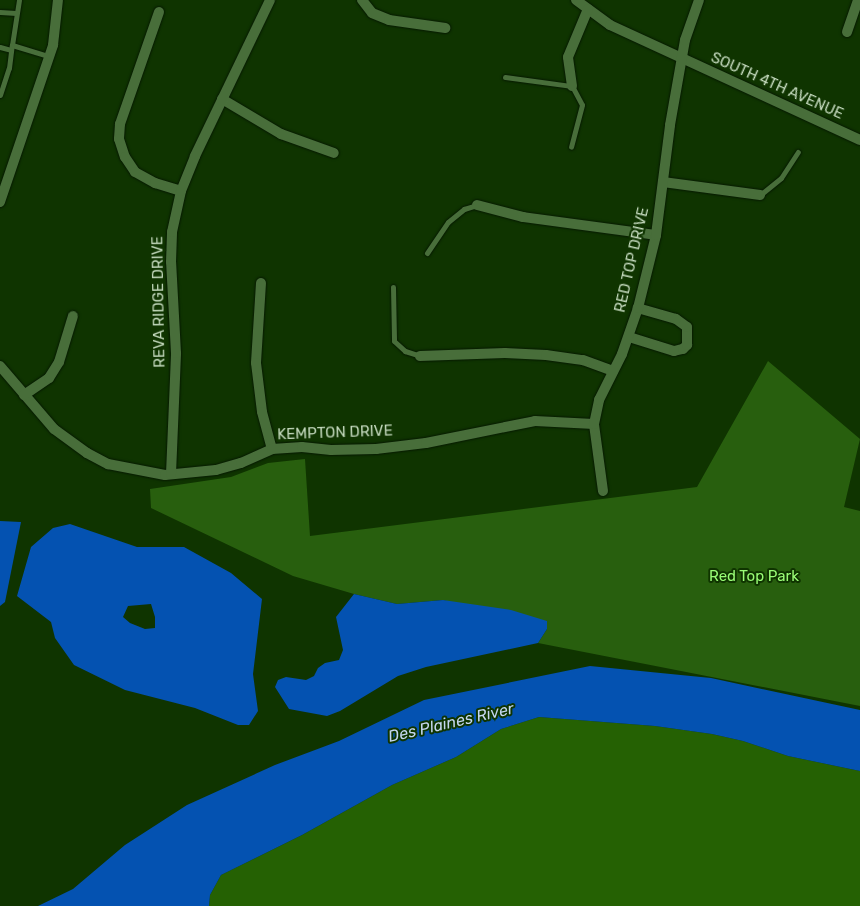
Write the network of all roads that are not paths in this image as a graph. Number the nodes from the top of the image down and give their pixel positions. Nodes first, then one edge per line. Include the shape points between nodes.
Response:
1 (19, 0) edge
2 (58, 0) edge
3 (270, 0) edge
4 (362, 0) edge
5 (576, 0) edge
6 (699, 0) edge
7 (858, 0) edge
8 (588, 9) junction
9 (0, 12) edge
10 (16, 12) junction
11 (160, 12) dead end
12 (445, 28) dead end
13 (848, 32) dead end
14 (0, 47) edge
15 (12, 48) junction
16 (49, 56) junction
17 (682, 59) junction
18 (504, 77) dead end
19 (572, 86) junction
20 (0, 95) edge
21 (222, 99) junction
22 (860, 140) edge
23 (571, 147) dead end
24 (798, 152) dead end
25 (334, 153) dead end
26 (4, 178) edge
27 (663, 182) junction
28 (181, 190) junction
29 (760, 195) joint
30 (0, 202) edge
31 (477, 205) joint
32 (656, 235) junction
33 (428, 253) dead end
34 (261, 283) dead end
35 (393, 287) dead end
36 (638, 308) junction
37 (74, 316) dead end
38 (629, 337) junction
39 (420, 356) joint
40 (0, 366) edge
41 (613, 370) junction
42 (24, 395) junction
43 (594, 424) junction
44 (272, 450) junction
45 (171, 474) junction
46 (603, 491) dead end

1 - 10 lane
2 - 16 street
3 - 21 street, REVA RIDGE DRIVE
4 - 12 street via 372,13 389,20
5 - 8 street
6 - 17 street, RED TOP DRIVE
7 - 13 street
8 - 17 street via 610,25
8 - 19 street via 568,57
9 - 10 lane
10 - 15 lane
11 - 28 street via 120,124 119,140 135,172 156,183
14 - 15 lane
15 - 16 lane
15 - 20 lane
16 - 26 street
17 - 22 street, SOUTH 4TH AVENUE
17 - 27 street, RED TOP DRIVE
18 - 19 lane
19 - 23 lane via 582,105
21 - 25 street via 281,134
21 - 28 street, REVA RIDGE DRIVE
24 - 29 lane via 781,178
26 - 30 street
27 - 29 street
27 - 32 street, RED TOP DRIVE
28 - 45 street, REVA RIDGE DRIVE via 172,232 176,353
31 - 32 street via 523,217
31 - 33 lane via 464,209 448,222
32 - 36 street, RED TOP DRIVE
34 - 44 street via 256,363 262,412
35 - 39 lane via 394,341 405,351
36 - 38 street, RED TOP DRIVE
36 - 38 street via 676,319 687,327 687,345 683,350 674,352
37 - 42 street via 59,362 49,378
38 - 41 street, RED TOP DRIVE
39 - 41 street via 546,354 583,360
40 - 42 street, KEMPTON DRIVE
41 - 43 street, RED TOP DRIVE via 599,400
42 - 45 street, KEMPTON DRIVE via 54,429 87,453 108,464
43 - 44 street, KEMPTON DRIVE via 535,421 426,443 376,448
43 - 46 street, RED TOP DRIVE
44 - 45 street, KEMPTON DRIVE via 216,470

